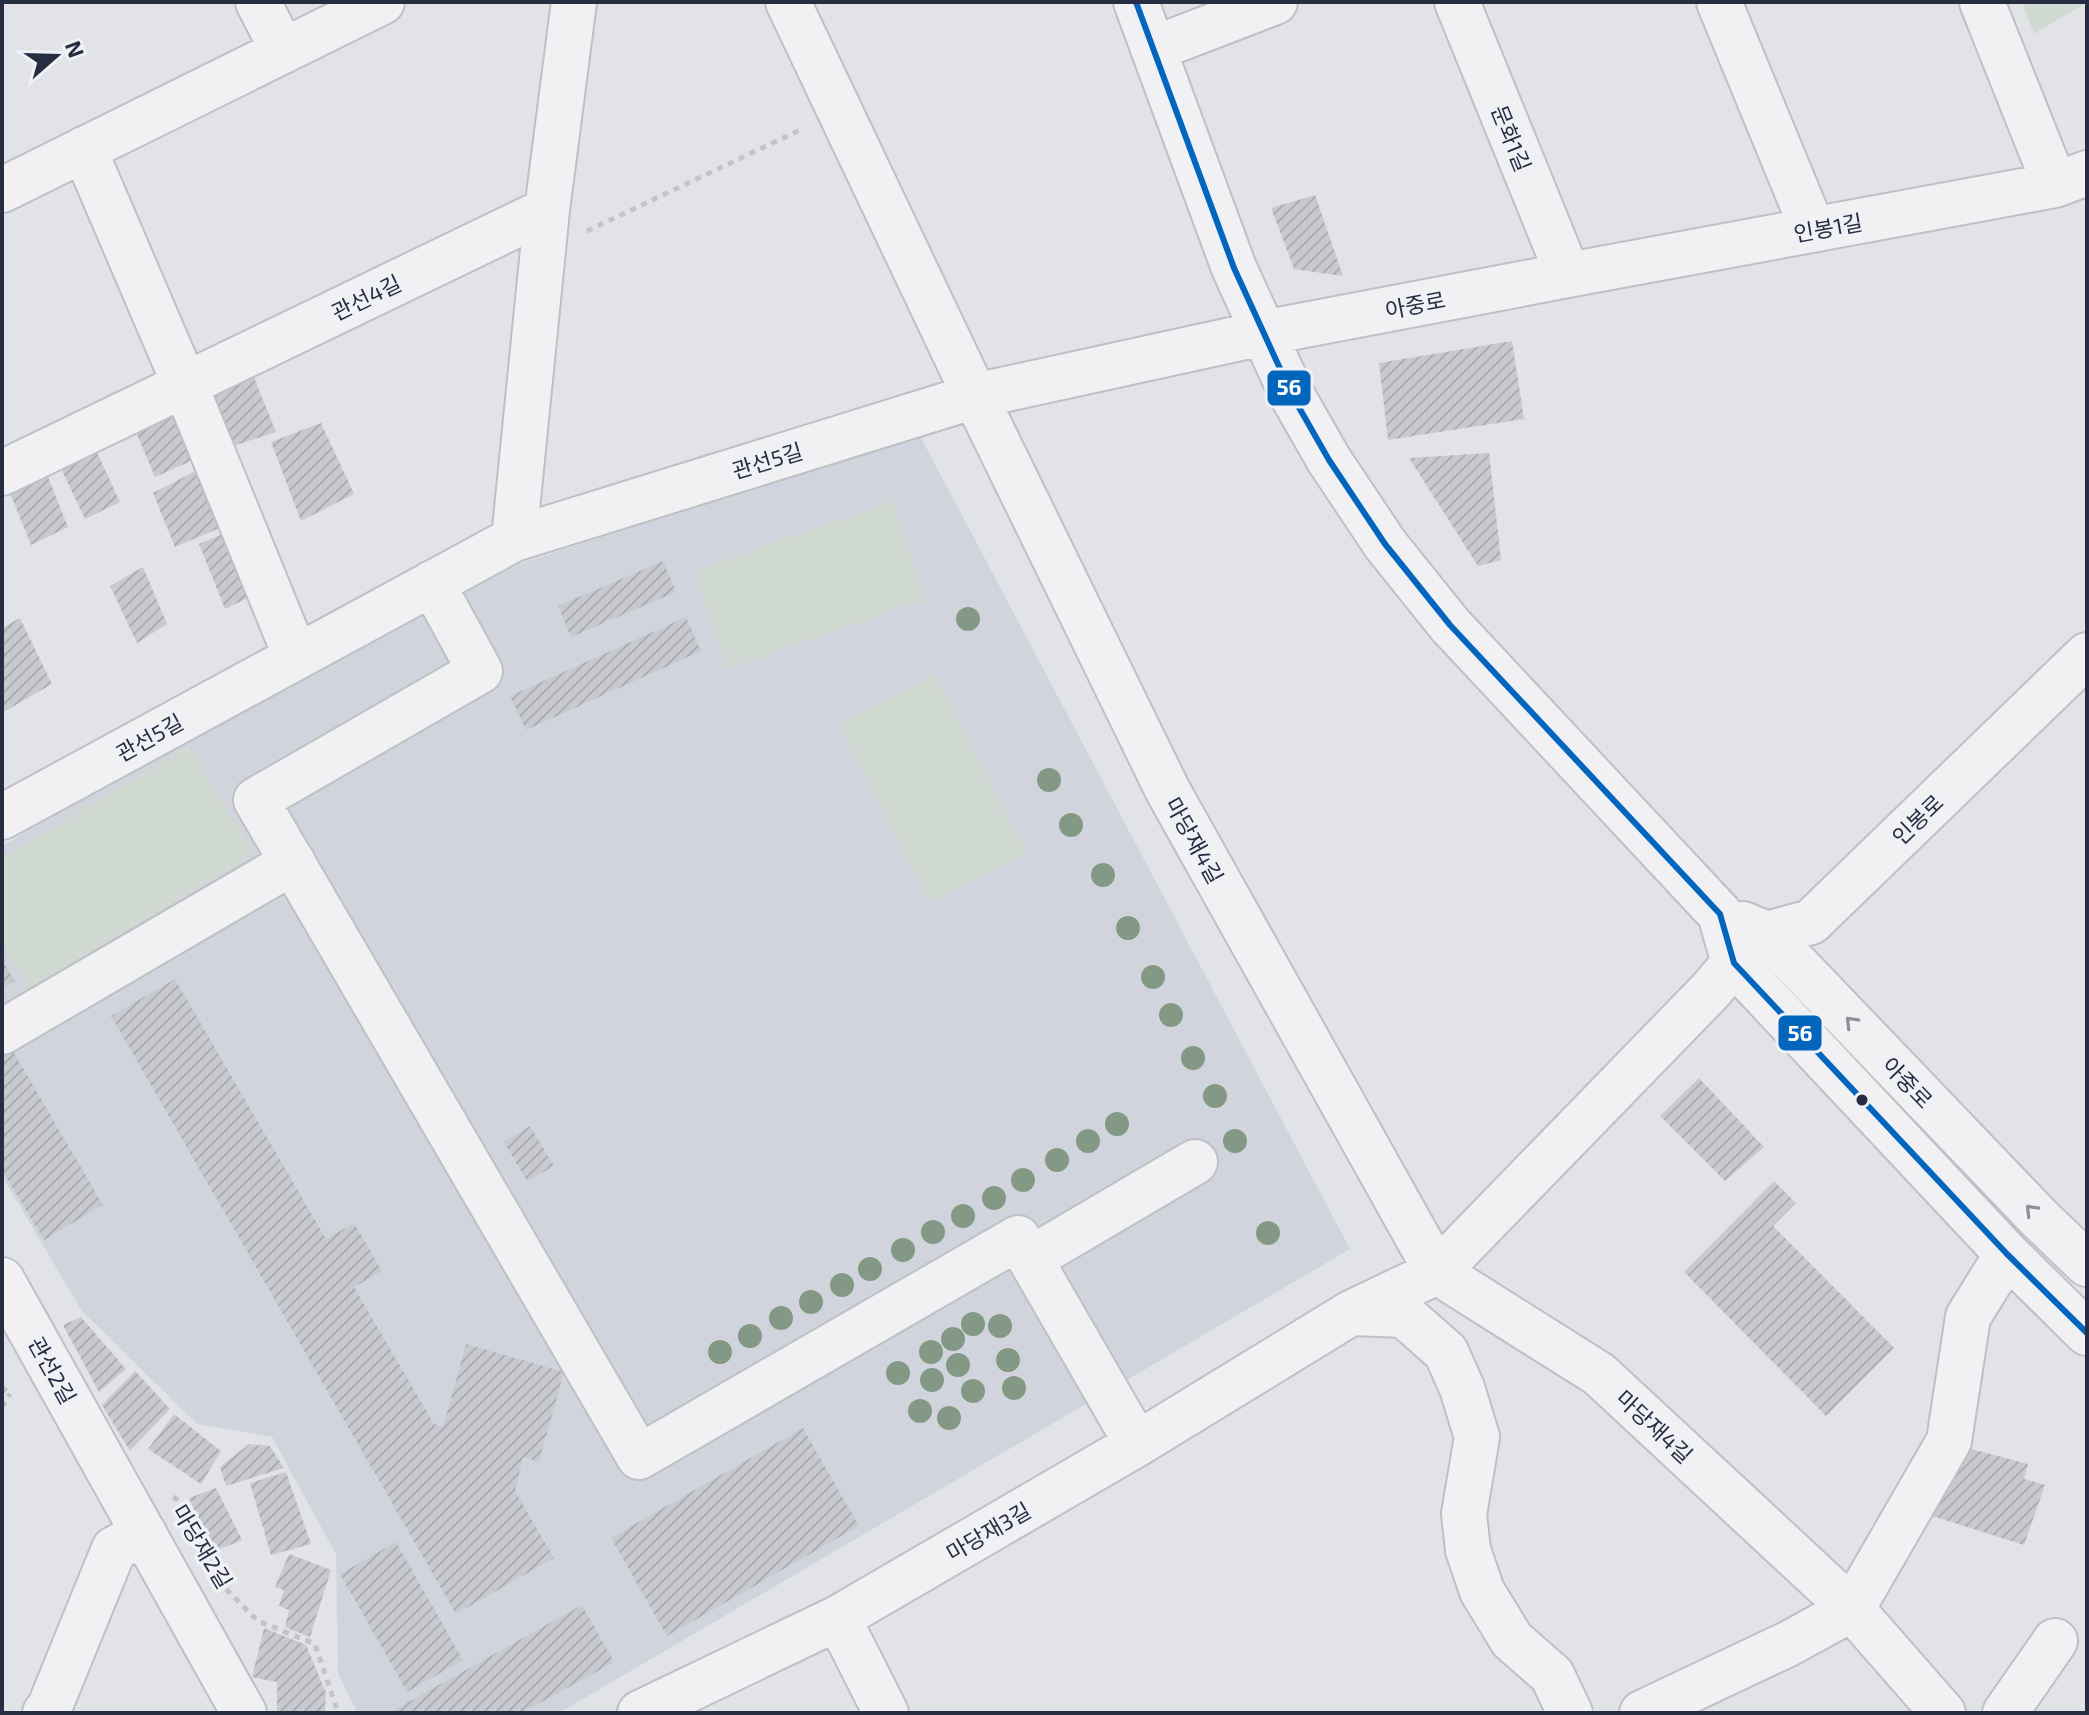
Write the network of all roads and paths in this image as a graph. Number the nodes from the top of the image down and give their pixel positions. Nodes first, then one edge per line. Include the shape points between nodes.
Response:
1 (258, 2) edge
2 (382, 2) edge
3 (574, 2) edge
4 (788, 2) edge
5 (1136, 2) edge
6 (1275, 2) edge
7 (1457, 2) edge
8 (1719, 2) edge
9 (1982, 2) edge
10 (1153, 49) junction
11 (283, 51) junction
12 (839, 111) junction
13 (84, 149) junction
14 (2071, 179) edge
15 (2, 190) edge
16 (1813, 230) junction
17 (546, 231) junction
18 (1568, 275) junction
19 (1263, 333) junction
20 (185, 385) junction
21 (975, 396) junction
22 (2, 473) edge
23 (514, 539) junction
24 (432, 583) junction
25 (2087, 655) edge
26 (296, 657) junction
27 (2, 817) edge
28 (293, 862) junction
29 (1720, 914) junction
30 (1767, 934) junction
31 (1734, 963) junction
32 (2, 1032) edge
33 (1195, 1162) dead end
34 (2007, 1254) junction
35 (1030, 1259) junction
36 (2086, 1261) edge
37 (1437, 1272) junction
38 (2, 1280) edge
39 (1351, 1313) junction
40 (2087, 1333) edge
41 (2, 1387) edge
42 (2, 1407) edge
43 (1137, 1444) junction
44 (103, 1459) joint
45 (170, 1494) dead end
46 (144, 1533) junction
47 (1852, 1609) junction
48 (838, 1618) junction
49 (2055, 1641) dead end
50 (1788, 1644) junction
51 (45, 1713) edge
52 (244, 1713) edge
53 (338, 1713) edge
54 (640, 1713) edge
55 (886, 1713) edge
56 (1570, 1713) edge
57 (1642, 1713) edge
58 (1712, 1713) edge
59 (1943, 1713) edge
60 (2005, 1713) edge

1 - 11 street
2 - 11 street
3 - 17 street
4 - 12 street
5 - 10 street, 아중로
6 - 10 street
7 - 18 street, 문화1길
8 - 16 street
9 - 14 street
10 - 19 street, 아중로
11 - 13 street
12 - 17 path
12 - 21 street
13 - 15 street
13 - 20 street
14 - 16 street, 인봉1길
16 - 18 street, 인봉1길
17 - 20 street, 관선4길
17 - 23 street
18 - 19 street, 아중로
19 - 21 street, 관선5길
19 - 29 street, 아중로 via 1329,460 1385,544 1450,625
20 - 22 street
20 - 26 street
21 - 23 street, 관선5길
21 - 37 street, 마당재4길 via 1168,791
23 - 24 street, 관선5길
24 - 26 street, 관선5길
24 - 28 street via 480,671 256,800
25 - 30 street, 인봉로 via 1811,922
26 - 27 street, 관선5길
28 - 32 street
28 - 35 street via 639,1457 1018,1238
29 - 30 street, 아중로
29 - 31 street, 아중로
30 - 31 street, 인봉로
36 -> 30 street, 아중로
31 - 34 street, 아중로
31 - 37 street
33 - 35 street
34 - 40 street, 아중로
34 - 47 street via 1968,1317 1949,1441
35 - 43 street
37 - 39 street
37 - 47 street, 마당재4길 via 1599,1374
38 - 44 street, 관선2길
39 - 43 street
39 - 56 street via 1404,1315 1446,1352 1477,1437 1464,1514 1468,1550 1482,1591 1512,1640 1552,1675
41 - 42 path via 10,1394
43 - 48 street, 마당재3길
44 - 46 street, 마당재2길
45 - 53 path, 마당재2길 via 183,1503 228,1591 258,1621 315,1644
46 - 51 street, 마당재2길 via 114,1549
46 - 52 street, 마당재2길
47 - 50 street
47 - 59 street, 마당재4길
48 - 54 street, 마당재3길
48 - 55 street
49 - 60 street
50 - 57 street
50 - 58 street

